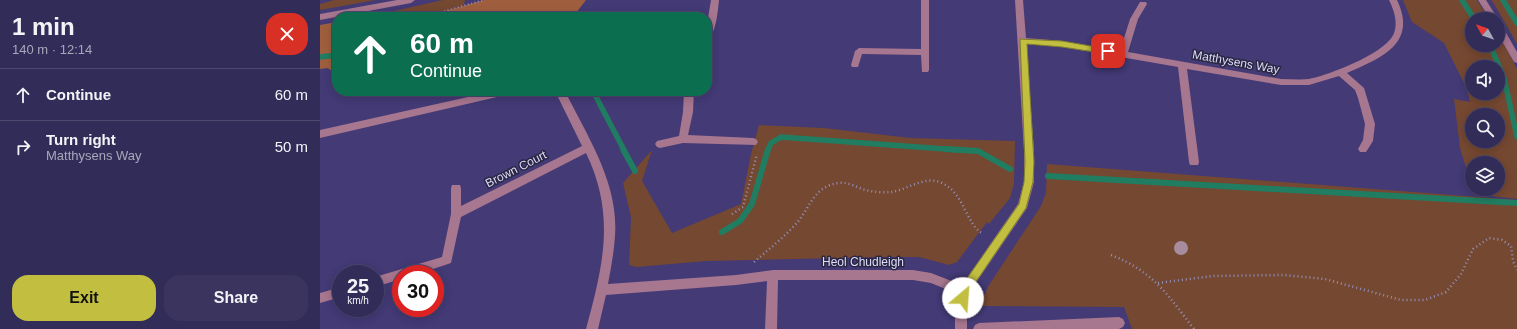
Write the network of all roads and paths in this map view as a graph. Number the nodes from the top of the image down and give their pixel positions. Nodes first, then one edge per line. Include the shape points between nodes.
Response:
1 (411, 0) edge
2 (484, 0) edge
3 (715, 0) edge
4 (925, 0) edge
5 (1019, 0) edge
6 (1394, 0) edge
7 (1482, 0) edge
8 (1143, 4) dead end
9 (350, 12) edge
10 (442, 12) edge
11 (1490, 12) edge
12 (332, 16) edge
13 (320, 18) edge
14 (712, 23) edge
15 (1505, 39) edge
16 (1023, 41) junction
17 (925, 52) junction
18 (1123, 54) junction
19 (1517, 60) edge
20 (856, 65) dead end
21 (1182, 65) junction
22 (925, 70) dead end
23 (1340, 72) junction
24 (488, 96) edge
25 (562, 96) edge
26 (689, 96) edge
27 (320, 134) edge
28 (683, 139) junction
29 (753, 142) joint
30 (660, 144) dead end
31 (587, 148) junction
32 (1363, 149) dead end
33 (1194, 162) dead end
34 (456, 188) dead end
35 (456, 214) junction
36 (732, 214) dead end
37 (983, 234) dead end
38 (1111, 255) dead end
39 (750, 265) dead end
40 (1517, 270) edge
41 (773, 275) junction
42 (384, 279) edge
43 (1158, 283) junction
44 (602, 290) junction
45 (964, 291) junction
46 (332, 295) edge
47 (320, 298) edge
48 (1119, 322) dead end
49 (592, 329) edge
50 (771, 329) edge
51 (961, 329) edge
52 (979, 329) edge
53 (1194, 329) edge

1 - 9 street
2 - 10 path
3 - 14 street
4 - 17 street
5 - 16 street
6 - 23 street, Matthysens Way via 1400,24 1396,39 1389,46
7 - 11 street
8 - 18 street via 1134,19
12 - 13 street
15 - 19 street
16 - 18 street, Matthysens Way via 1056,43
16 - 45 street via 1029,182 1023,205
17 - 20 street via 859,51
17 - 22 street
18 - 21 street, Matthysens Way
21 - 23 street, Matthysens Way via 1288,82 1309,82
21 - 33 street
23 - 32 street via 1359,88 1370,124 1368,141
24 - 27 street
25 - 31 street
26 - 28 street
28 - 29 street
28 - 30 street
29 - 36 path via 757,143 757,152 743,207
31 - 35 street, Brown Court
31 - 44 street via 600,172 608,201 610,235
34 - 35 street
35 - 42 street via 447,260
37 - 39 path via 975,229 968,213 950,188 940,182 923,181 885,193 868,192 848,182 840,182 815,194 807,202 796,224
38 - 43 path via 1131,263
40 - 43 path via 1511,246 1502,240 1489,238 1473,249 1461,274 1446,292 1425,300 1400,300 1325,279 1284,275 1213,276
41 - 44 street, Heol Chudleigh
41 - 45 street, Heol Chudleigh via 913,275 931,278
41 - 50 street
43 - 53 path
44 - 49 street
45 - 51 street
46 - 47 street
48 - 52 street

